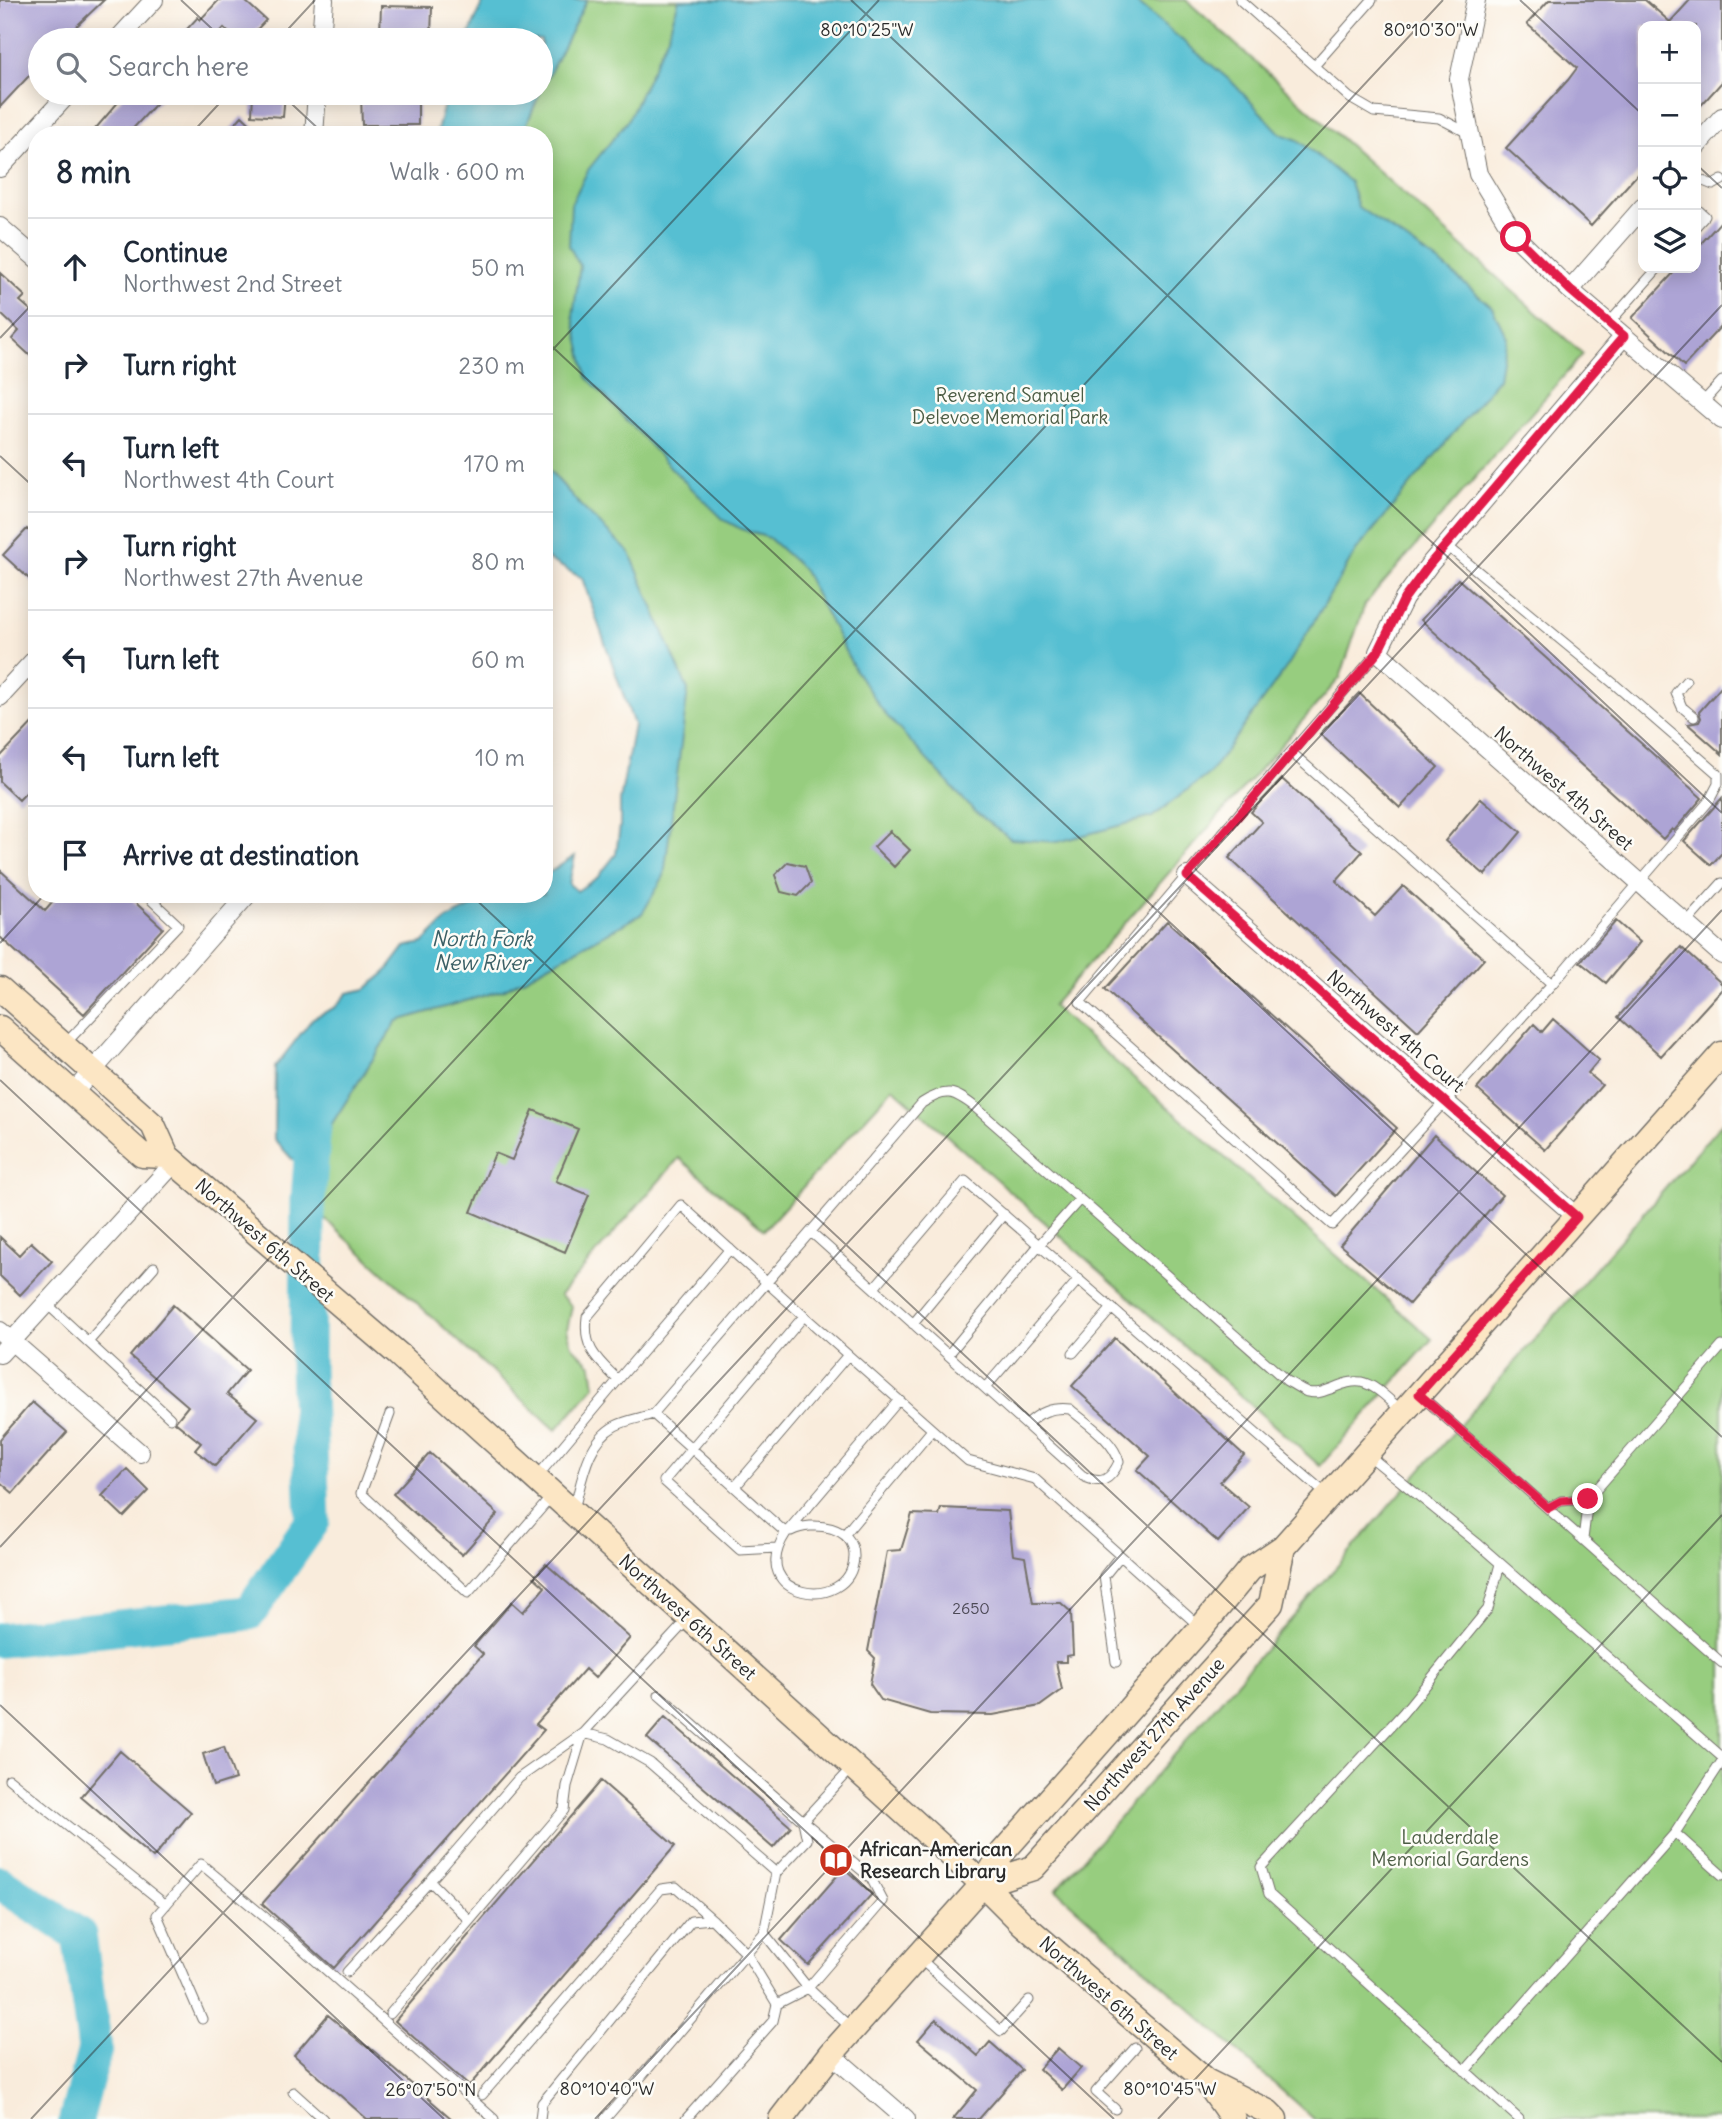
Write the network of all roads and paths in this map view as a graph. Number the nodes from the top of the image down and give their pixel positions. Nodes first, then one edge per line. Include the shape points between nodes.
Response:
1 (154, 0) edge
2 (324, 0) edge
3 (1240, 0) edge
4 (1372, 0) edge
5 (1476, 0) edge
6 (128, 28) edge
7 (322, 28) edge
8 (1314, 66) junction
9 (58, 105) edge
10 (316, 105) edge
11 (1722, 119) edge
12 (39, 126) edge
13 (315, 126) edge
14 (1470, 134) junction
15 (28, 138) edge
16 (1701, 142) edge
17 (0, 169) edge
18 (1701, 180) edge
19 (1722, 180) edge
20 (1640, 210) edge
21 (0, 227) edge
22 (28, 251) edge
23 (1654, 273) edge
24 (1570, 290) junction
25 (1609, 323) junction
26 (1624, 336) junction
27 (1722, 380) edge
28 (1702, 403) junction
29 (1722, 420) edge
30 (1446, 545) junction
31 (1378, 652) junction
32 (28, 667) edge
33 (1686, 681) dead end
34 (0, 697) edge
35 (1694, 717) dead end
36 (1291, 752) junction
37 (1187, 876) junction
38 (1640, 883) junction
39 (1722, 883) edge
40 (155, 903) edge
41 (240, 903) edge
42 (1686, 923) junction
43 (1722, 956) edge
44 (1552, 984) junction
45 (0, 989) edge
46 (0, 1028) edge
47 (64, 1045) junction
48 (1722, 1054) edge
49 (92, 1070) junction
50 (73, 1093) junction
51 (1444, 1101) junction
52 (171, 1159) junction
53 (1080, 1199) junction
54 (1004, 1214) junction
55 (1577, 1217) junction
56 (811, 1232) junction
57 (1039, 1245) junction
58 (730, 1249) junction
59 (154, 1267) dead end
60 (1079, 1279) junction
61 (767, 1282) junction
62 (874, 1288) junction
63 (46, 1303) junction
64 (1112, 1308) junction
65 (804, 1315) junction
66 (913, 1324) junction
67 (4, 1342) edge
68 (88, 1342) junction
69 (1722, 1346) edge
70 (1073, 1353) dead end
71 (848, 1355) junction
72 (948, 1355) junction
73 (618, 1380) junction
74 (985, 1388) junction
75 (1419, 1394) junction
76 (899, 1400) junction
77 (1403, 1413) junction
78 (653, 1414) junction
79 (390, 1415) dead end
80 (170, 1418) dead end
81 (1026, 1425) junction
82 (932, 1430) junction
83 (692, 1450) junction
84 (139, 1453) dead end
85 (1366, 1453) junction
86 (545, 1487) junction
87 (734, 1487) junction
88 (1329, 1496) junction
89 (1588, 1499) junction
90 (1548, 1508) junction
91 (573, 1513) junction
92 (786, 1533) junction
93 (845, 1534) junction
94 (1583, 1539) junction
95 (1283, 1547) junction
96 (776, 1548) junction
97 (1120, 1556) junction
98 (1500, 1564) junction
99 (689, 1618) junction
100 (1201, 1628) junction
101 (1116, 1662) dead end
102 (1722, 1663) edge
103 (659, 1695) dead end
104 (583, 1733) junction
105 (1722, 1759) edge
106 (853, 1766) junction
107 (1718, 1774) edge
108 (9, 1779) dead end
109 (803, 1822) junction
110 (1675, 1833) junction
111 (776, 1873) junction
112 (1722, 1875) edge
113 (430, 1881) junction
114 (983, 1884) junction
115 (166, 1905) junction
116 (712, 1919) junction
117 (469, 1920) junction
118 (764, 1933) junction
119 (746, 1953) junction
120 (917, 1957) junction
121 (347, 1972) dead end
122 (808, 1988) junction
123 (1029, 2000) dead end
124 (777, 2004) junction
125 (390, 2014) dead end
126 (202, 2019) dead end
127 (853, 2029) junction
128 (1135, 2048) dead end
129 (831, 2054) junction
130 (1465, 2071) junction
131 (1206, 2081) junction
132 (293, 2092) dead end
133 (482, 2095) dead end
134 (1115, 2109) dead end
135 (323, 2119) edge
136 (494, 2119) edge
137 (540, 2119) edge
138 (605, 2119) edge
139 (686, 2119) edge
140 (781, 2119) edge
141 (906, 2119) edge
142 (1233, 2119) edge
143 (1275, 2119) edge
144 (1519, 2119) edge

1 - 6 street
2 - 7 street
3 - 8 lane
4 - 8 lane
5 - 14 street via 1459,79
8 - 14 lane via 1374,112 1439,118
9 - 12 street
10 - 13 street
11 - 16 street
14 - 24 street via 1478,174 1516,237
15 - 17 street
18 - 19 lane via 1713,185
20 - 24 street
21 - 22 street
23 - 25 lane
24 - 25 street
25 - 26 street
26 - 28 street
26 - 30 street
27 - 28 lane
28 - 29 street
30 - 31 street via 1404,599
30 - 38 lane via 1718,774 1709,801
31 - 36 lane
31 - 38 street, Northwest 4th Street
32 - 34 street
33 - 35 lane via 1676,693 1682,707
36 - 37 lane
36 - 44 lane
37 - 51 street, Northwest 4th Court
37 - 51 lane via 1080,1002 1332,1225
38 - 42 street, Northwest 4th Street
38 - 44 lane
39 - 42 lane
40 - 47 lane via 178,925
41 - 49 street
42 - 43 street, Northwest 4th Street
44 - 51 lane
45 - 47 street, Northwest 6th Street
46 - 50 street, Northwest 6th Street
47 - 49 street, Northwest 6th Street
48 - 55 street, Northwest 27th Avenue
49 - 50 street
49 - 52 street, Northwest 6th Street via 153,1125
50 - 52 street, Northwest 6th Street via 142,1154
51 - 55 street, Northwest 4th Court
52 - 63 street
52 - 86 street, Northwest 6th Street
53 - 56 lane via 957,1093 938,1093 922,1103
53 - 57 lane
53 - 77 lane via 1287,1381 1308,1392 1362,1382
54 - 57 lane
54 - 62 lane via 965,1181
54 - 66 lane
55 - 75 street, Northwest 27th Avenue
56 - 61 lane
56 - 62 lane
57 - 60 lane
57 - 72 lane
58 - 61 lane
58 - 73 lane
58 - 73 lane via 681,1205 587,1317 584,1333 593,1354
59 - 68 lane
60 - 64 lane
60 - 74 lane
61 - 65 lane
61 - 78 lane
62 - 66 lane
63 - 67 street
63 - 68 lane
64 - 70 lane
64 - 88 lane
65 - 71 lane
65 - 83 lane
66 - 72 lane
67 - 84 street
68 - 80 lane
69 - 89 lane
71 - 76 lane
71 - 87 lane
72 - 74 lane
73 - 86 lane
74 - 81 lane
75 - 77 street, Northwest 27th Avenue
75 - 90 lane
76 - 82 lane
76 - 92 lane
77 - 85 street, Northwest 27th Avenue
78 - 83 lane
78 - 91 lane via 615,1426 604,1435 591,1452
79 - 86 lane via 361,1493 468,1593
81 - 81 lane via 1095,1482 1106,1479 1119,1462 1110,1445 1070,1409 1048,1410
82 - 93 lane
82 - 97 lane via 968,1461 1035,1479
83 - 87 lane
83 - 96 lane via 664,1481 740,1550
85 - 88 street, Northwest 27th Avenue
85 - 98 lane
86 - 91 street, Northwest 6th Street
87 - 92 lane
88 - 95 street, Northwest 27th Avenue
89 - 90 lane via 1561,1501
89 - 94 lane
90 - 94 lane
91 - 99 street, Northwest 6th Street
92 - 93 lane via 816,1525
92 - 96 lane
93 - 96 lane via 854,1558 850,1572 824,1593 811,1595 782,1579 774,1566
94 - 102 lane
95 - 100 street, Northwest 27th Avenue via 1251,1569
95 - 114 street, Northwest 27th Avenue via 1271,1604 1033,1868
97 - 100 lane
97 - 101 lane via 1104,1576
98 - 105 lane
98 - 130 lane via 1488,1609 1403,1713 1261,1867 1269,1894
99 - 104 lane
99 - 106 street, Northwest 6th Street
100 - 114 street, Northwest 27th Avenue via 1002,1853
103 - 109 lane
104 - 111 lane via 608,1739 650,1763
104 - 113 lane via 519,1778
104 - 117 lane via 564,1810
105 - 107 lane
106 - 109 lane
106 - 114 street, Northwest 6th Street
107 - 110 lane
108 - 115 lane
109 - 111 lane via 807,1840
109 - 122 lane via 871,1878 883,1901
110 - 112 lane
110 - 130 lane
111 - 118 lane
113 - 117 lane
113 - 121 lane
114 - 120 street, Northwest 27th Avenue
114 - 131 street, Northwest 6th Street
115 - 126 lane via 158,1915
115 - 136 lane via 201,1864
116 - 119 lane
116 - 133 lane via 676,1887 661,1889
116 - 137 lane via 691,1921 542,2103
117 - 125 lane
118 - 119 lane
118 - 122 lane
119 - 124 lane
119 - 138 lane
120 - 123 lane via 1001,2031
120 - 127 street, Northwest 27th Avenue
122 - 124 lane
122 - 127 lane
124 - 139 lane via 774,2021
127 - 129 street, Northwest 27th Avenue
128 - 134 lane via 1096,2092
129 - 140 street, Northwest 27th Avenue
129 - 141 street
130 - 144 lane
131 - 142 street, Northwest 6th Street
131 - 143 street, Northwest 6th Street
132 - 135 lane

